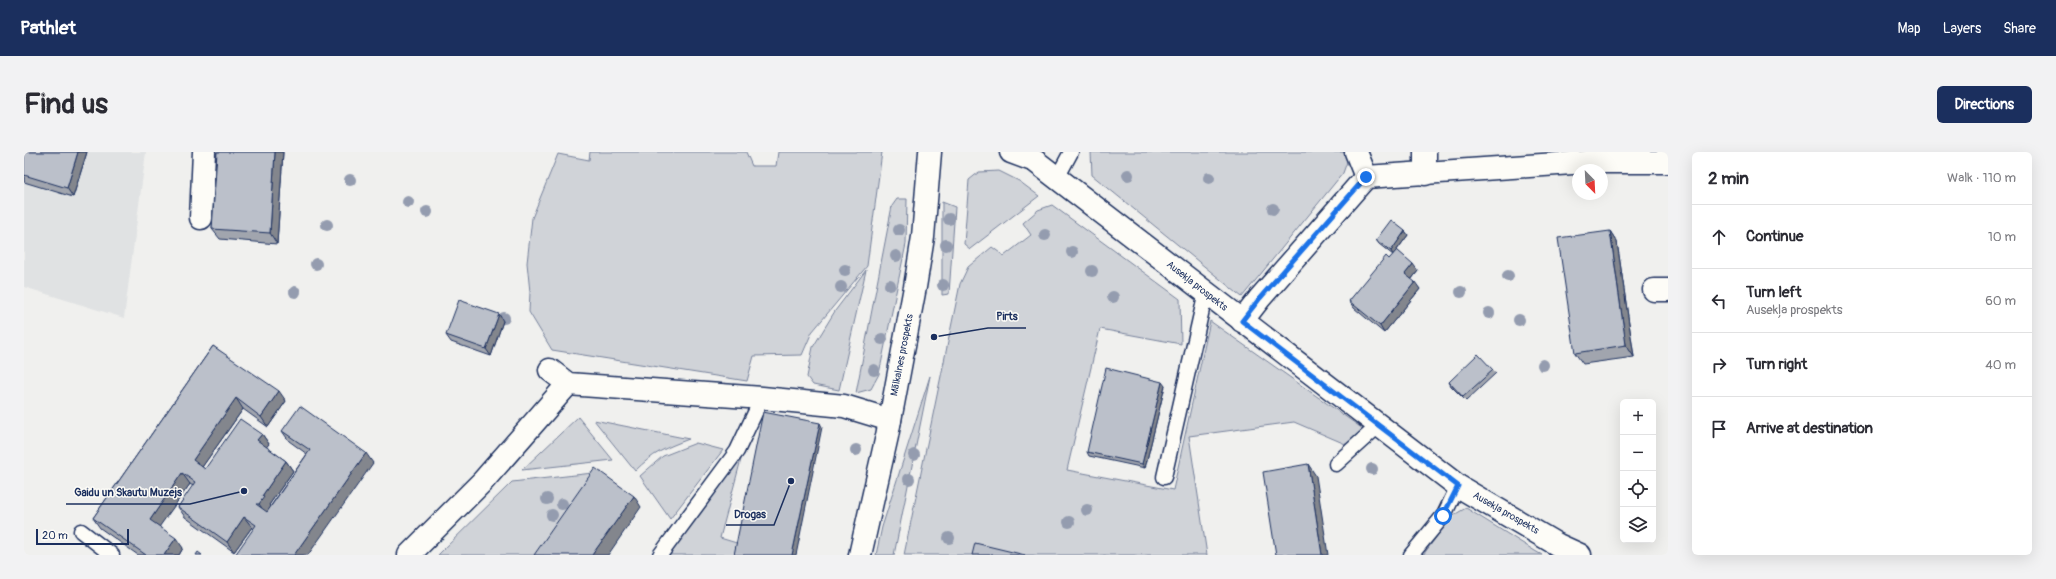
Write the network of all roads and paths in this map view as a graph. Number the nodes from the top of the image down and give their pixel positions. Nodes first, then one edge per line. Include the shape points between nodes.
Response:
1 (204, 152) edge
2 (930, 152) edge
3 (1011, 152) edge
4 (1071, 152) edge
5 (1356, 152) edge
6 (1424, 152) edge
7 (1495, 160) edge
8 (1668, 162) edge
9 (1425, 174) junction
10 (1366, 177) junction
11 (1057, 178) junction
12 (201, 218) dead end
13 (1206, 292) junction
14 (1242, 321) junction
15 (550, 370) dead end
16 (568, 384) junction
17 (762, 398) junction
18 (890, 420) junction
19 (1379, 425) junction
20 (1336, 464) dead end
21 (1164, 477) dead end
22 (1458, 486) junction
23 (81, 531) dead end
24 (112, 555) edge
25 (409, 555) edge
26 (660, 555) edge
27 (860, 555) edge
28 (1411, 555) edge
29 (1580, 555) edge

1 - 12 street
2 - 18 street, Mālkalnes prospekts via 923,237
3 - 11 street, Ausekļa prospekts via 1035,161
4 - 11 lane
5 - 10 street
6 - 9 street
7 - 8 street
7 - 9 street
9 - 10 street
10 - 14 street
11 - 13 street, Ausekļa prospekts
13 - 14 street, Ausekļa prospekts
13 - 21 lane
14 - 19 street, Ausekļa prospekts
15 - 16 street
16 - 17 street
16 - 25 street via 482,481
17 - 18 street via 844,406
17 - 26 lane via 737,451
18 - 27 street, Mālkalnes prospekts
19 - 20 lane
19 - 22 street, Ausekļa prospekts
22 - 28 lane via 1444,515
22 - 29 street, Ausekļa prospekts via 1558,545
23 - 24 lane

